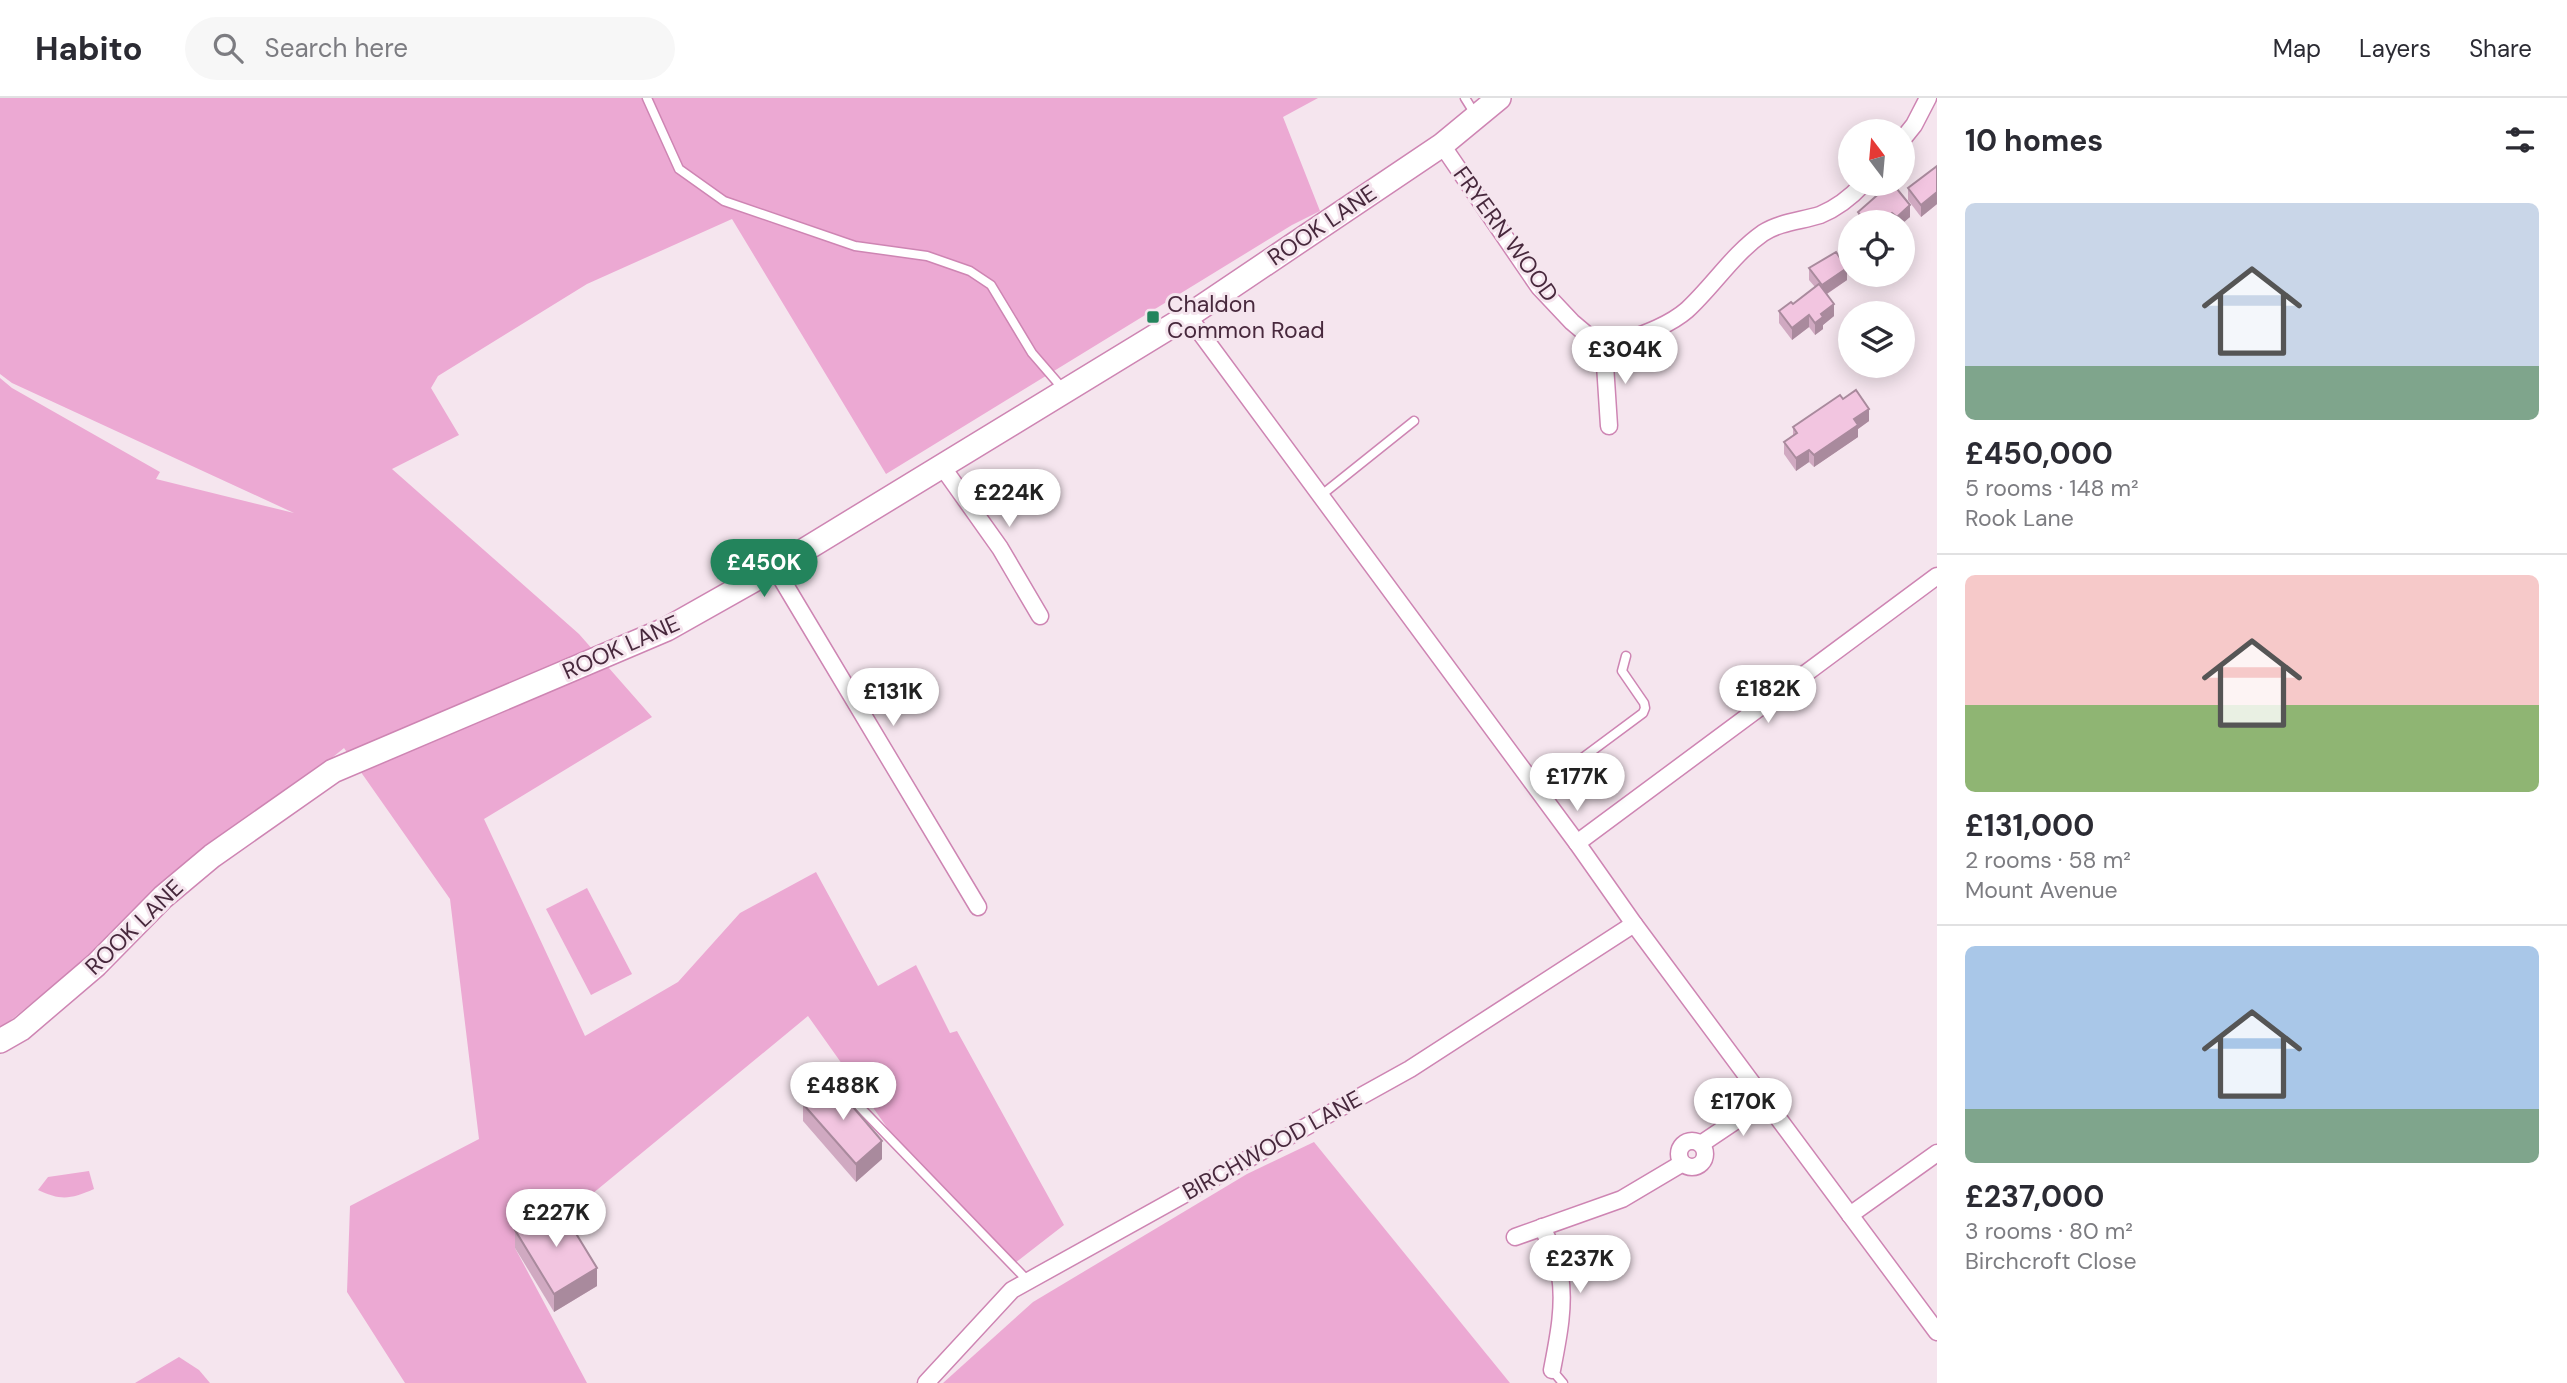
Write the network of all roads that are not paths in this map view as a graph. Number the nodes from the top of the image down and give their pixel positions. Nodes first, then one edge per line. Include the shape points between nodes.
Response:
1 (647, 98) edge
2 (1499, 98) edge
3 (1928, 98) edge
4 (1470, 107) edge
5 (1915, 123) edge
6 (1442, 145) junction
7 (1852, 196) edge
8 (1188, 316) junction
9 (1604, 349) junction
10 (1064, 391) junction
11 (1414, 421) dead end
12 (1609, 426) dead end
13 (941, 465) junction
14 (1319, 497) junction
15 (775, 568) junction
16 (1937, 576) edge
17 (1040, 616) dead end
18 (1626, 656) dead end
19 (1538, 791) junction
20 (1577, 844) junction
21 (978, 907) dead end
22 (1634, 924) junction
23 (0, 1041) edge
24 (853, 1100) dead end
25 (1765, 1101) junction
26 (1937, 1153) edge
27 (1850, 1215) junction
28 (1542, 1227) junction
29 (1515, 1237) dead end
30 (1028, 1281) junction
31 (1937, 1332) edge
32 (1558, 1377) edge
33 (926, 1383) edge

1 - 10 lane via 679,169 724,201 855,246 927,256 970,271 991,285 1032,353
2 - 4 main road, ROOK LANE
3 - 5 street
4 - 6 main road, ROOK LANE
6 - 8 main road, ROOK LANE
6 - 9 street, FRYERN WOOD via 1539,287
7 - 9 street via 1820,215 1765,232 1685,311
8 - 10 main road, ROOK LANE
8 - 14 street
9 - 12 street
10 - 13 main road, ROOK LANE
11 - 14 lane
13 - 15 main road, ROOK LANE
13 - 17 street via 1000,548
14 - 19 street
15 - 21 street
15 - 23 main road, ROOK LANE via 667,629 334,771 212,856 163,897 96,965 22,1029
16 - 20 street
18 - 19 lane via 1622,671 1644,703 1643,713
19 - 20 street
20 - 22 street
22 - 25 street
22 - 30 street, BIRCHWOOD LANE via 1410,1069
24 - 30 lane
25 - 27 street
25 - 28 street via 1701,1144 1694,1140 1683,1143 1677,1155 1681,1164 1622,1199
26 - 27 street
27 - 31 street
28 - 29 street
28 - 32 street via 1560,1273
30 - 33 street, BIRCHWOOD LANE via 1012,1290

